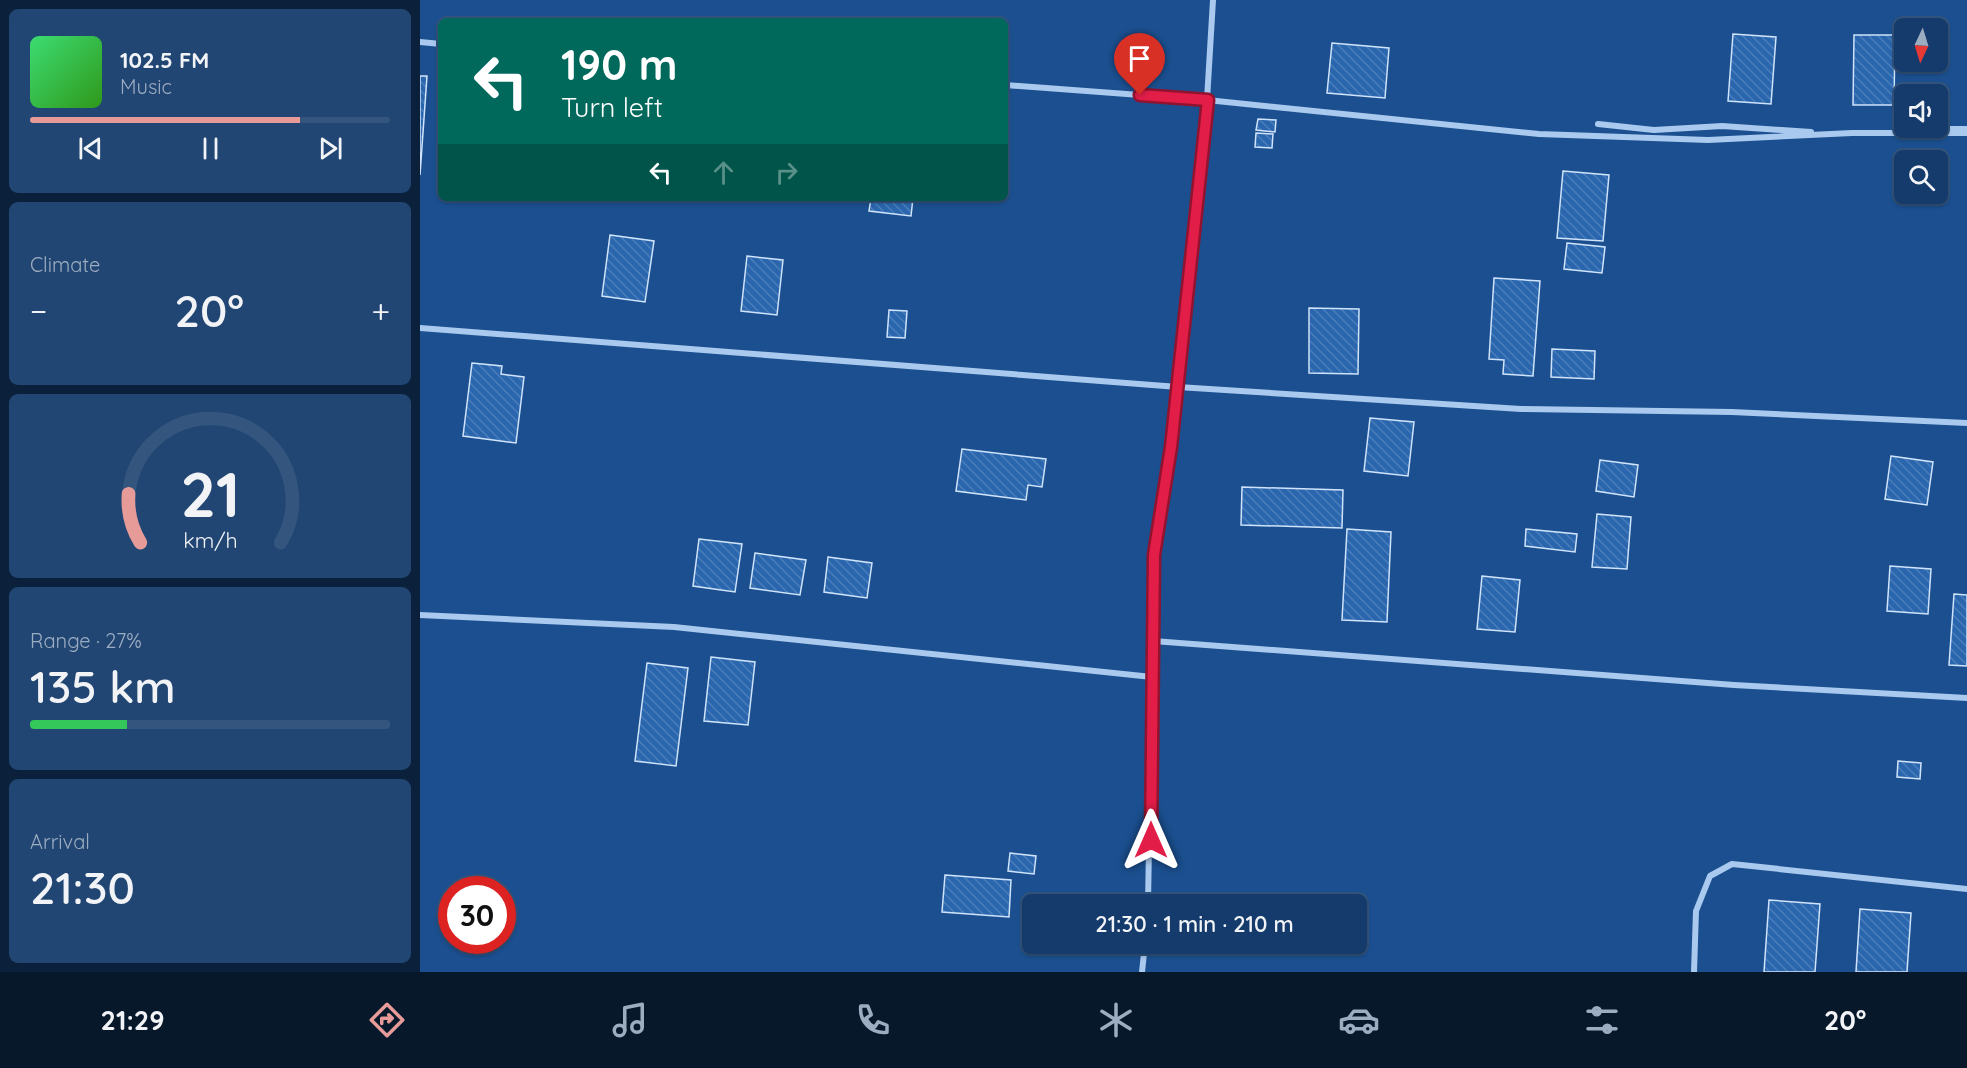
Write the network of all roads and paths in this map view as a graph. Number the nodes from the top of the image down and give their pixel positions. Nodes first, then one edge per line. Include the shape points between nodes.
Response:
1 (1213, 0) edge
2 (420, 42) edge
3 (438, 44) edge
4 (1008, 85) edge
5 (1208, 100) junction
6 (1598, 124) dead end
7 (1967, 131) edge
8 (420, 328) edge
9 (1178, 387) junction
10 (1967, 423) edge
11 (420, 615) edge
12 (1153, 641) junction
13 (1152, 677) junction
14 (1967, 698) edge
15 (1967, 889) edge
16 (1148, 894) edge
17 (1144, 954) edge
18 (1142, 972) edge
19 (1694, 972) edge

1 - 5 street
2 - 3 street
4 - 5 street
5 - 7 street via 1539,134 1708,140
5 - 9 street
6 - 7 street via 1654,130 1722,126 1823,133
8 - 9 street
9 - 10 street via 1521,409 1732,412
9 - 12 street via 1154,555
11 - 13 street via 674,627
12 - 13 street
12 - 14 street via 1734,685
13 - 16 street
15 - 19 street via 1732,864 1710,876 1696,911
17 - 18 street

